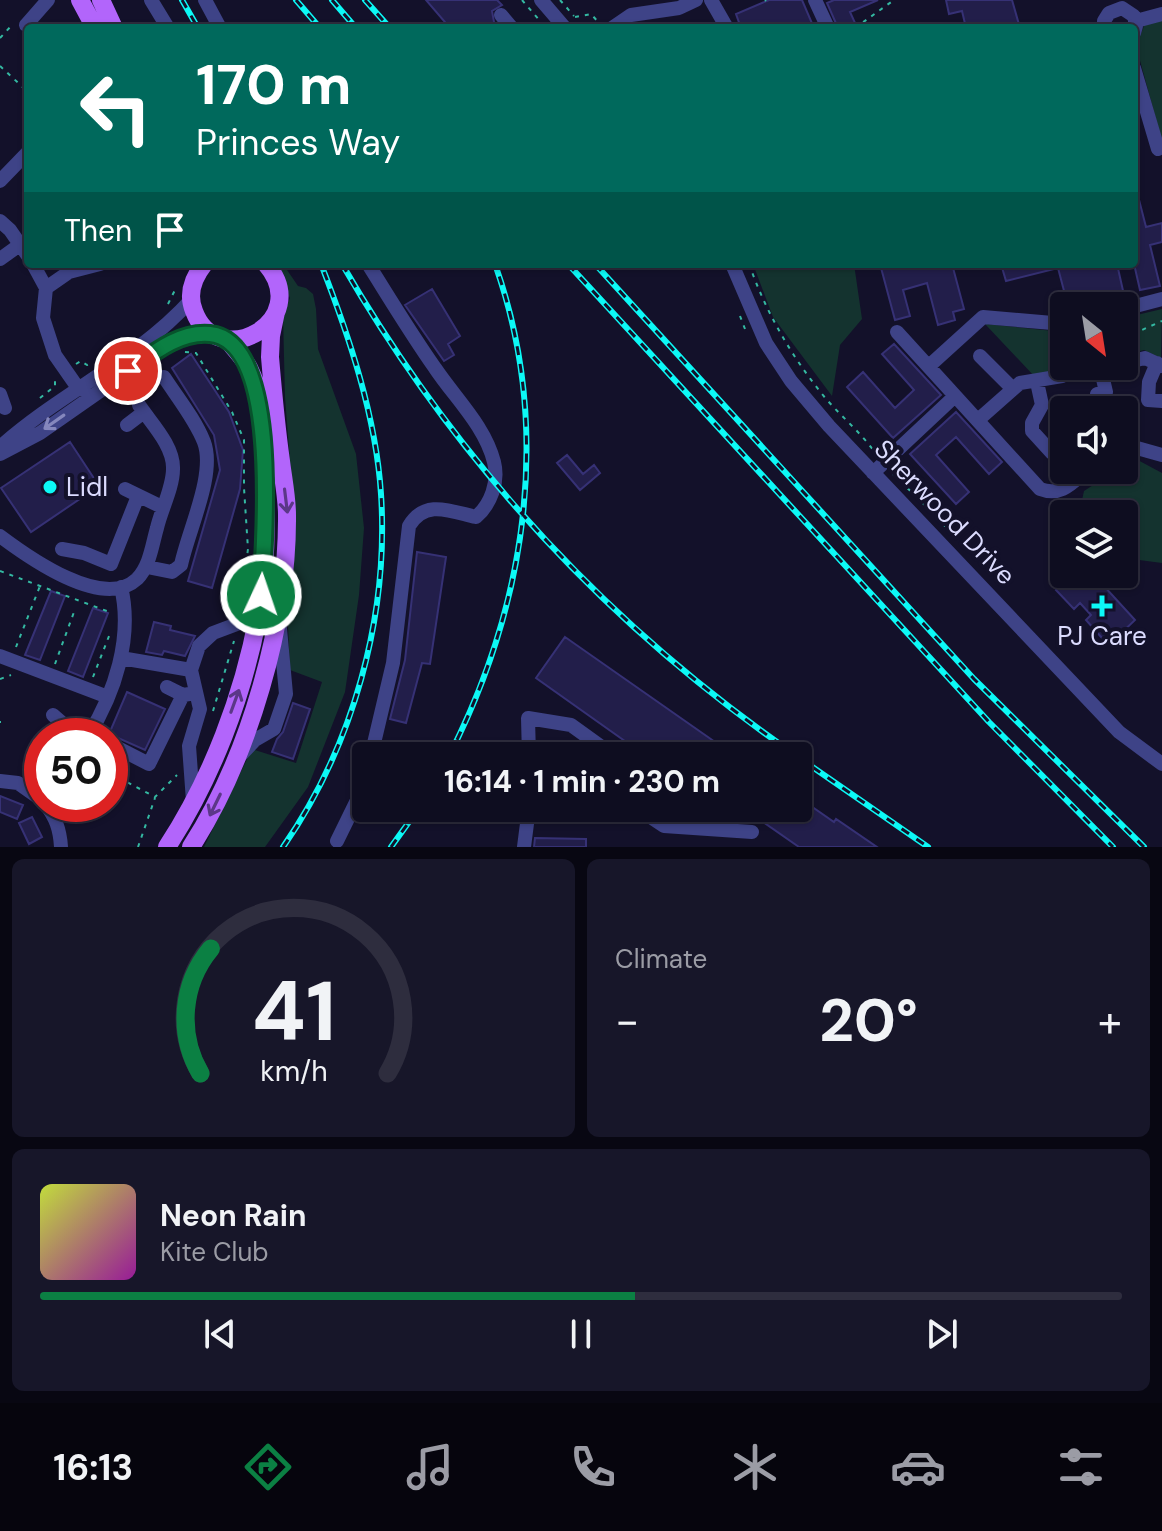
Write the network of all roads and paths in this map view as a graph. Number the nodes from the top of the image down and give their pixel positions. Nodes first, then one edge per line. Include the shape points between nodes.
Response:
1 (48, 0) edge
2 (80, 0) edge
3 (101, 0) edge
4 (151, 0) edge
5 (205, 0) edge
6 (522, 0) edge
7 (541, 0) edge
8 (560, 0) edge
9 (696, 0) edge
10 (815, 0) edge
11 (894, 0) edge
12 (1117, 4) edge
13 (715, 5) edge
14 (1162, 14) edge
15 (501, 15) dead end
16 (597, 21) dead end
17 (570, 22) edge
18 (27, 24) edge
19 (93, 24) edge
20 (112, 24) edge
21 (166, 24) edge
22 (218, 24) edge
23 (509, 24) edge
24 (543, 24) edge
25 (618, 24) edge
26 (725, 24) edge
27 (826, 24) edge
28 (861, 24) edge
29 (1104, 24) edge
30 (1134, 24) edge
31 (1138, 26) edge
32 (0, 66) edge
33 (1138, 82) edge
34 (24, 88) edge
35 (1160, 157) edge
36 (22, 169) edge
37 (0, 181) edge
38 (0, 221) edge
39 (24, 250) edge
40 (0, 259) edge
41 (35, 268) edge
42 (70, 268) edge
43 (199, 268) edge
44 (268, 268) edge
45 (371, 268) edge
46 (734, 268) edge
47 (751, 268) edge
48 (46, 288) junction
49 (184, 294) junction
50 (1162, 299) edge
51 (1138, 305) edge
52 (165, 311) dead end
53 (276, 312) junction
54 (1162, 321) edge
55 (1050, 323) edge
56 (897, 332) dead end
57 (1138, 332) edge
58 (219, 336) junction
59 (179, 351) dead end
60 (980, 356) dead end
61 (1138, 360) edge
62 (1159, 364) edge
63 (929, 366) junction
64 (164, 377) dead end
65 (55, 378) dead end
66 (1050, 379) edge
67 (1103, 380) edge
68 (1037, 382) junction
69 (106, 386) junction
70 (78, 388) junction
71 (1013, 389) junction
72 (43, 396) dead end
73 (955, 396) junction
74 (1098, 396) edge
75 (1162, 401) edge
76 (978, 420) junction
77 (127, 425) dead end
78 (0, 447) edge
79 (1138, 448) edge
80 (1050, 451) edge
81 (0, 454) edge
82 (1162, 455) edge
83 (878, 468) junction
84 (1069, 484) edge
85 (162, 507) junction
86 (0, 536) edge
87 (954, 539) dead end
88 (62, 549) dead end
89 (147, 567) junction
90 (0, 571) edge
91 (40, 585) junction
92 (121, 587) junction
93 (74, 612) dead end
94 (279, 613) junction
95 (117, 615) dead end
96 (239, 616) dead end
97 (258, 616) junction
98 (111, 630) dead end
99 (235, 635) dead end
100 (0, 656) edge
101 (121, 658) junction
102 (17, 664) junction
103 (191, 670) junction
104 (50, 676) junction
105 (0, 679) edge
106 (167, 687) dead end
107 (89, 690) junction
108 (190, 694) junction
109 (108, 697) junction
110 (53, 715) dead end
111 (56, 718) edge
112 (97, 718) edge
113 (211, 718) dead end
114 (374, 742) edge
115 (529, 742) edge
116 (595, 742) edge
117 (128, 753) edge
118 (237, 759) junction
119 (1162, 764) edge
120 (182, 770) dead end
121 (0, 781) edge
122 (128, 783) edge
123 (24, 787) edge
124 (155, 797) junction
125 (193, 802) junction
126 (352, 810) edge
127 (56, 822) edge
128 (527, 822) edge
129 (658, 822) edge
130 (752, 832) dead end
131 (337, 841) dead end
132 (61, 847) edge
133 (138, 847) edge
134 (167, 847) edge
135 (191, 847) edge
136 (524, 847) edge

1 - 18 street
2 - 19 main road
3 - 20 main road
4 - 21 street
5 - 22 street
6 - 24 path
7 - 17 street
8 - 17 path
9 - 25 street via 631,15
10 - 27 street
11 - 28 path
12 - 29 street
12 - 30 street via 1131,12
13 - 26 street
14 - 31 street
15 - 23 street
16 - 17 path via 591,14
32 - 34 path
33 - 35 street
36 - 37 street
38 - 39 street
39 - 40 street
41 - 48 street
42 - 48 street
43 - 49 main road
44 - 53 main road via 278,287
45 - 114 street via 483,434 496,478 488,507 476,517 427,508 409,526 393,663
46 - 83 street, Sherwood Drive via 766,343 791,381
47 - 83 path via 774,324 796,359 869,444
48 - 70 street via 43,318 51,343
49 - 52 path
49 - 58 main road via 201,325
49 - 70 street via 169,324
50 - 51 street
53 - 58 main road via 256,335
53 -> 94 main road via 270,357 287,514
54 - 57 path
55 - 63 street via 983,317
56 - 63 street
58 - 69 street via 186,336
58 - 97 main road via 248,367 257,390 266,514
59 - 96 path via 196,353 244,440 248,549
60 - 71 street
61 - 62 street
62 - 75 street via 1149,382 1148,400
63 - 73 street
64 - 89 street via 203,441 207,457 181,565 172,572
65 - 72 path via 55,386
66 - 68 street
67 - 74 street via 1106,392
68 - 71 street
68 - 80 street via 1042,405 1032,431
69 - 70 street
69 -> 81 street
70 - 78 street
71 - 76 street
73 - 76 street
73 - 83 street
76 - 84 street via 1040,489 1059,492
77 - 85 street via 142,408 171,455 172,475
79 - 82 street
83 - 87 path via 943,523
83 - 119 street, Sherwood Drive via 1119,732
85 - 88 street via 132,492 111,564
85 - 89 street
86 - 92 street via 63,576 104,590
89 - 92 street via 136,581
90 - 91 path
91 - 95 path
91 - 102 path via 16,649
92 - 101 street
93 - 104 path
94 - 118 main road
94 - 118 street via 286,694 274,729
97 - 103 street via 213,633 199,646
125 -> 97 main road via 243,680
98 - 107 path
99 - 113 path
100 - 102 street
101 - 103 street
101 - 109 street
102 - 104 street
102 - 105 path via 14,674
103 - 108 street
104 - 107 street
106 - 108 street
107 - 109 street
108 - 117 street via 149,764
108 - 125 street via 200,709 189,746
109 - 112 street
110 - 111 street
115 - 116 street via 528,718 571,725
118 -> 135 main road
120 - 124 path
121 - 123 street
122 - 124 path
124 - 133 path
125 - 134 main road
126 - 131 street
127 - 132 street
128 - 136 street
129 - 130 street

